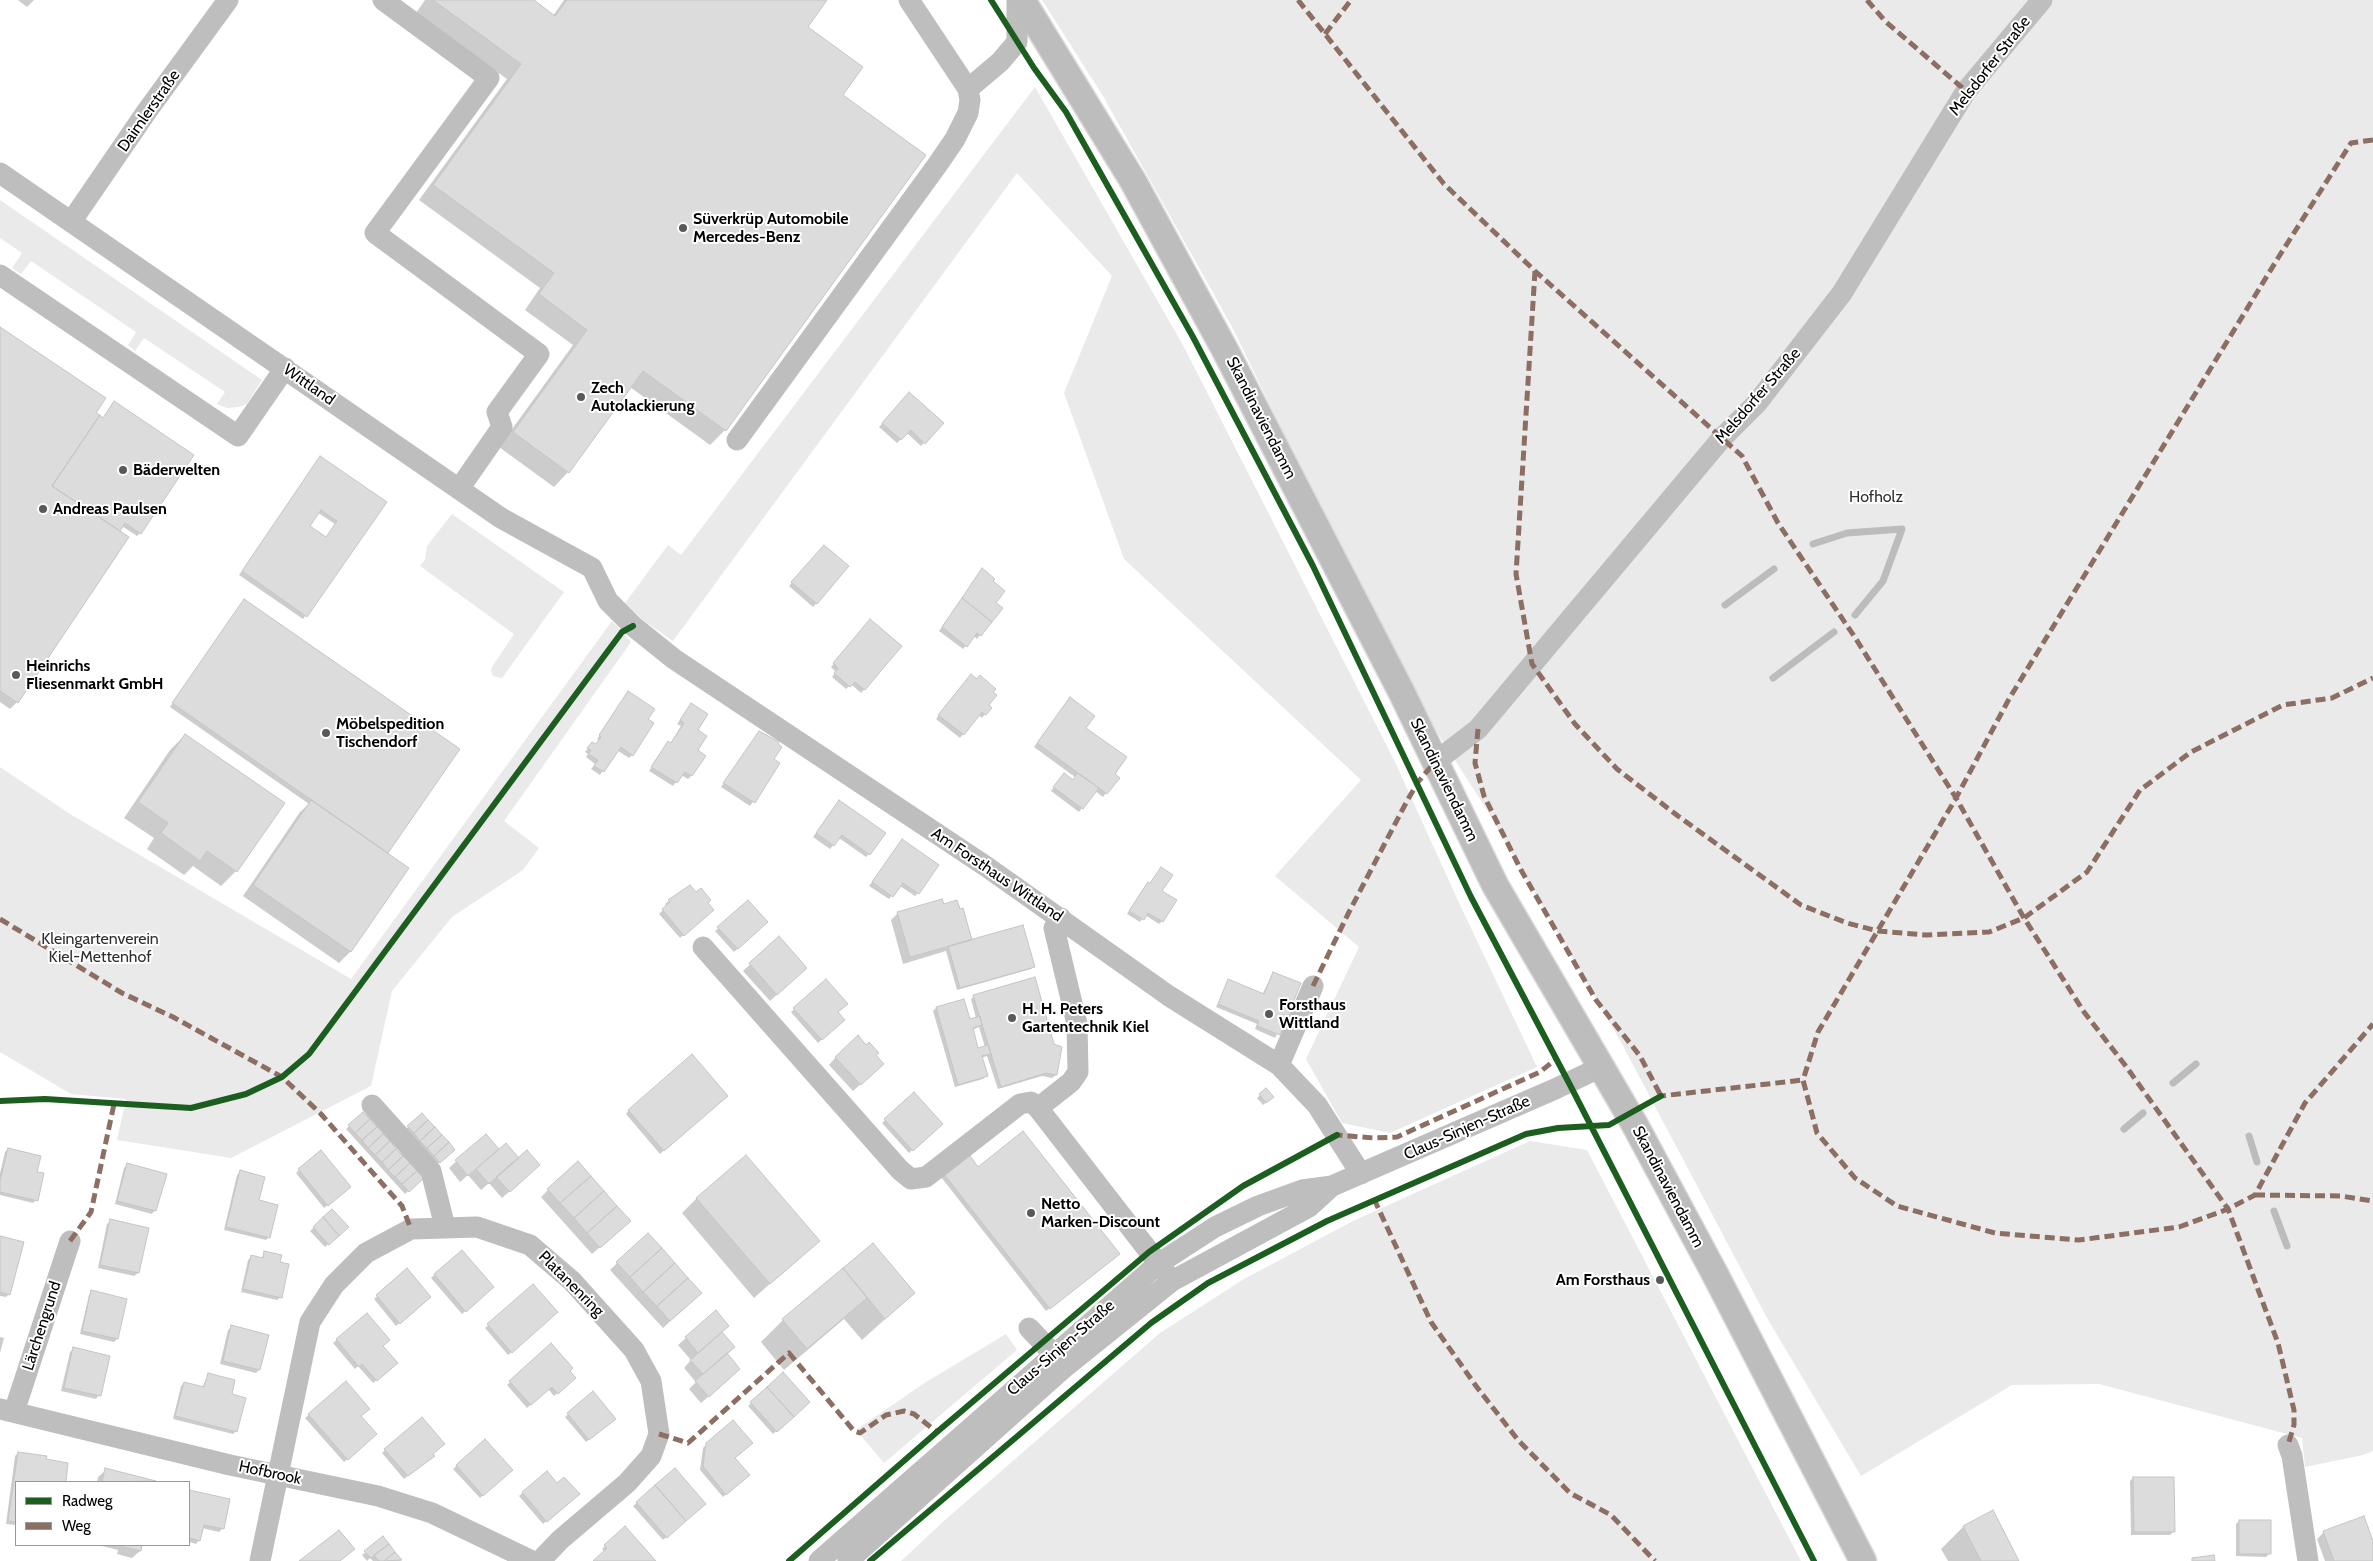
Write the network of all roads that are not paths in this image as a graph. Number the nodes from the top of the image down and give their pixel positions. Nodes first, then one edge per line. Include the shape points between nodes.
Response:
1 (228, 0) edge
2 (383, 0) edge
3 (909, 0) edge
4 (1018, 0) edge
5 (1022, 0) edge
6 (2042, 0) edge
7 (1017, 42) junction
8 (1055, 51) junction
9 (968, 89) junction
10 (0, 173) edge
11 (71, 222) junction
12 (0, 276) edge
13 (285, 368) junction
14 (737, 440) dead end
15 (459, 489) junction
16 (608, 601) joint
17 (1436, 762) junction
18 (1061, 918) junction
19 (703, 947) dead end
20 (1313, 986) dead end
21 (1279, 1065) junction
22 (1601, 1067) junction
23 (372, 1105) dead end
24 (1038, 1108) junction
25 (1361, 1174) junction
26 (1332, 1186) junction
27 (445, 1227) junction
28 (70, 1241) dead end
29 (1158, 1264) junction
30 (1172, 1281) junction
31 (1030, 1328) dead end
32 (1060, 1361) junction
33 (7, 1410) edge
34 (2288, 1445) dead end
35 (277, 1475) junction
36 (260, 1561) edge
37 (532, 1561) edge
38 (540, 1561) edge
39 (819, 1561) edge
40 (848, 1561) edge
41 (1863, 1561) edge
42 (2308, 1561) edge

1 - 11 street, Daimlerstraße
2 - 15 street via 489,78 375,234 539,354 496,412 502,428
3 - 9 street
4 - 7 street
5 - 8 main road, Skandinaviendamm
6 - 17 street, Melsdorfer Straße via 1966,91 1842,293 1757,403 1722,438 1478,729
7 - 8 street
7 - 9 street via 1000,62
8 - 17 main road, Skandinaviendamm via 1133,181 1225,350
9 - 14 street via 968,113 955,139
10 - 11 street, Wittland
11 - 13 street, Wittland
12 - 13 street via 238,436
13 - 15 street, Wittland
15 - 16 street, Wittland via 531,536 592,568
16 - 18 street, Am Forsthaus Wittland via 674,659
17 - 22 main road, Skandinaviendamm via 1495,885
18 - 21 street, Am Forsthaus Wittland via 1169,996
18 - 24 street via 1054,928 1077,1024 1078,1072 1071,1082
19 - 24 street via 911,1179 926,1177 1020,1104 1031,1102
20 - 21 street
21 - 25 street, Am Forsthaus Wittland via 1317,1105
22 - 25 street, Claus-Sinjen-Straße
22 - 41 main road, Skandinaviendamm via 1632,1119
23 - 27 street via 431,1171
24 - 29 street
25 - 26 street, Claus-Sinjen-Straße
26 - 29 street, Claus-Sinjen-Straße via 1302,1190 1258,1206 1215,1227
26 - 30 street, Claus-Sinjen-Straße via 1309,1207
27 - 35 street, Platanenring via 411,1229 366,1253 329,1292 310,1322
27 - 38 street, Platanenring via 477,1227 530,1245 572,1282 634,1350 651,1381 659,1434 650,1456 627,1483
28 - 33 street, Lärchengrund
29 - 30 street
29 - 32 street, Claus-Sinjen-Straße
30 - 32 street, Claus-Sinjen-Straße
31 - 32 street
32 - 39 street, Claus-Sinjen-Straße
32 - 40 street, Claus-Sinjen-Straße
33 - 35 street, Hofbrook
34 - 42 street
35 - 36 street, Platanenring
35 - 37 street, Hofbrook via 378,1496 432,1513

